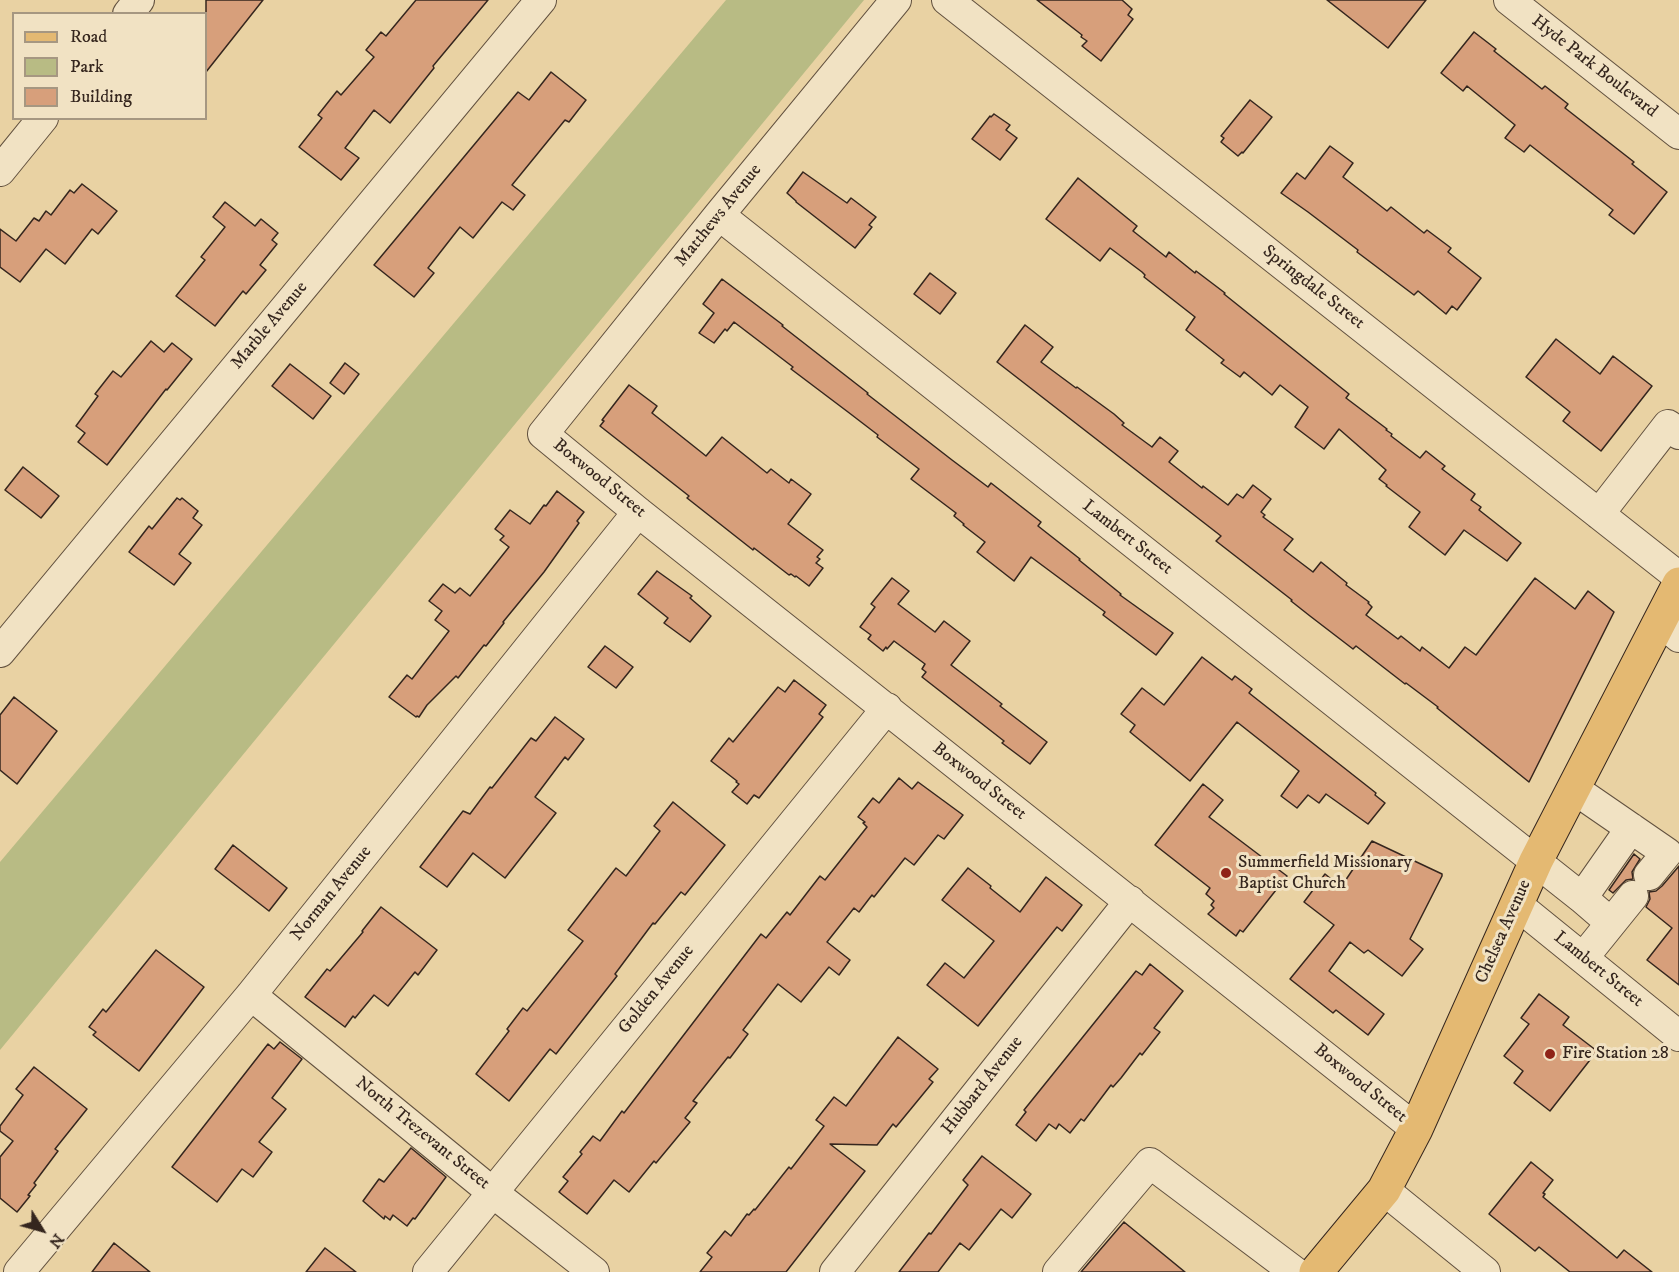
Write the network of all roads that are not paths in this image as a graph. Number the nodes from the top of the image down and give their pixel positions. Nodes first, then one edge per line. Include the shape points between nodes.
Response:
1 (139, 0) edge
2 (541, 0) edge
3 (896, 0) edge
4 (947, 0) edge
5 (1509, 0) edge
6 (130, 12) edge
7 (41, 120) edge
8 (1679, 134) edge
9 (0, 171) edge
10 (719, 215) junction
11 (543, 434) joint
12 (1679, 434) edge
13 (638, 512) junction
14 (1599, 514) junction
15 (1679, 577) edge
16 (1679, 584) edge
17 (1669, 629) edge
18 (0, 651) edge
19 (887, 708) junction
20 (1574, 789) junction
21 (1631, 828) junction
22 (1536, 861) junction
23 (1582, 898) junction
24 (1130, 901) junction
25 (1516, 904) junction
26 (1611, 923) junction
27 (1583, 958) junction
28 (251, 995) junction
29 (1679, 1035) edge
30 (1416, 1129) junction
31 (1384, 1190) junction
32 (492, 1192) junction
33 (19, 1272) edge
34 (428, 1272) edge
35 (594, 1272) edge
36 (835, 1272) edge
37 (1058, 1272) edge
38 (1295, 1272) edge
39 (1316, 1272) edge
40 (1485, 1272) edge

1 - 6 street
2 - 18 street, Marble Avenue
3 - 10 street, Matthews Avenue
4 - 14 street, Springdale Street
5 - 8 street, Hyde Park Boulevard
7 - 9 street
10 - 11 street, Matthews Avenue
10 - 22 street, Lambert Street
11 - 13 street, Boxwood Street
12 - 14 street via 1668,425
13 - 19 street, Boxwood Street
13 - 28 street, Norman Avenue
14 - 15 street, Springdale Street
16 - 17 main road, Chelsea Avenue
17 - 20 main road, Chelsea Avenue
19 - 24 street, Boxwood Street
19 - 32 street, Golden Avenue
20 - 21 street
20 - 22 main road, Chelsea Avenue
21 - 23 street
21 - 26 street via 1667,854
22 - 23 street, Lambert Street
22 - 25 main road, Chelsea Avenue
23 - 26 street, Lambert Street
24 - 30 street, Boxwood Street
24 - 36 street, Hubbard Avenue
25 - 27 street, Lambert Street
25 - 30 main road, Chelsea Avenue
26 - 27 street
27 - 29 street, Lambert Street
28 - 32 street, North Trezevant Street
28 - 33 street, Norman Avenue
30 - 31 main road, Chelsea Avenue
31 - 39 main road, Chelsea Avenue
31 - 40 street
32 - 34 street, Golden Avenue
32 - 35 street, North Trezevant Street
37 - 38 street via 1150,1163

